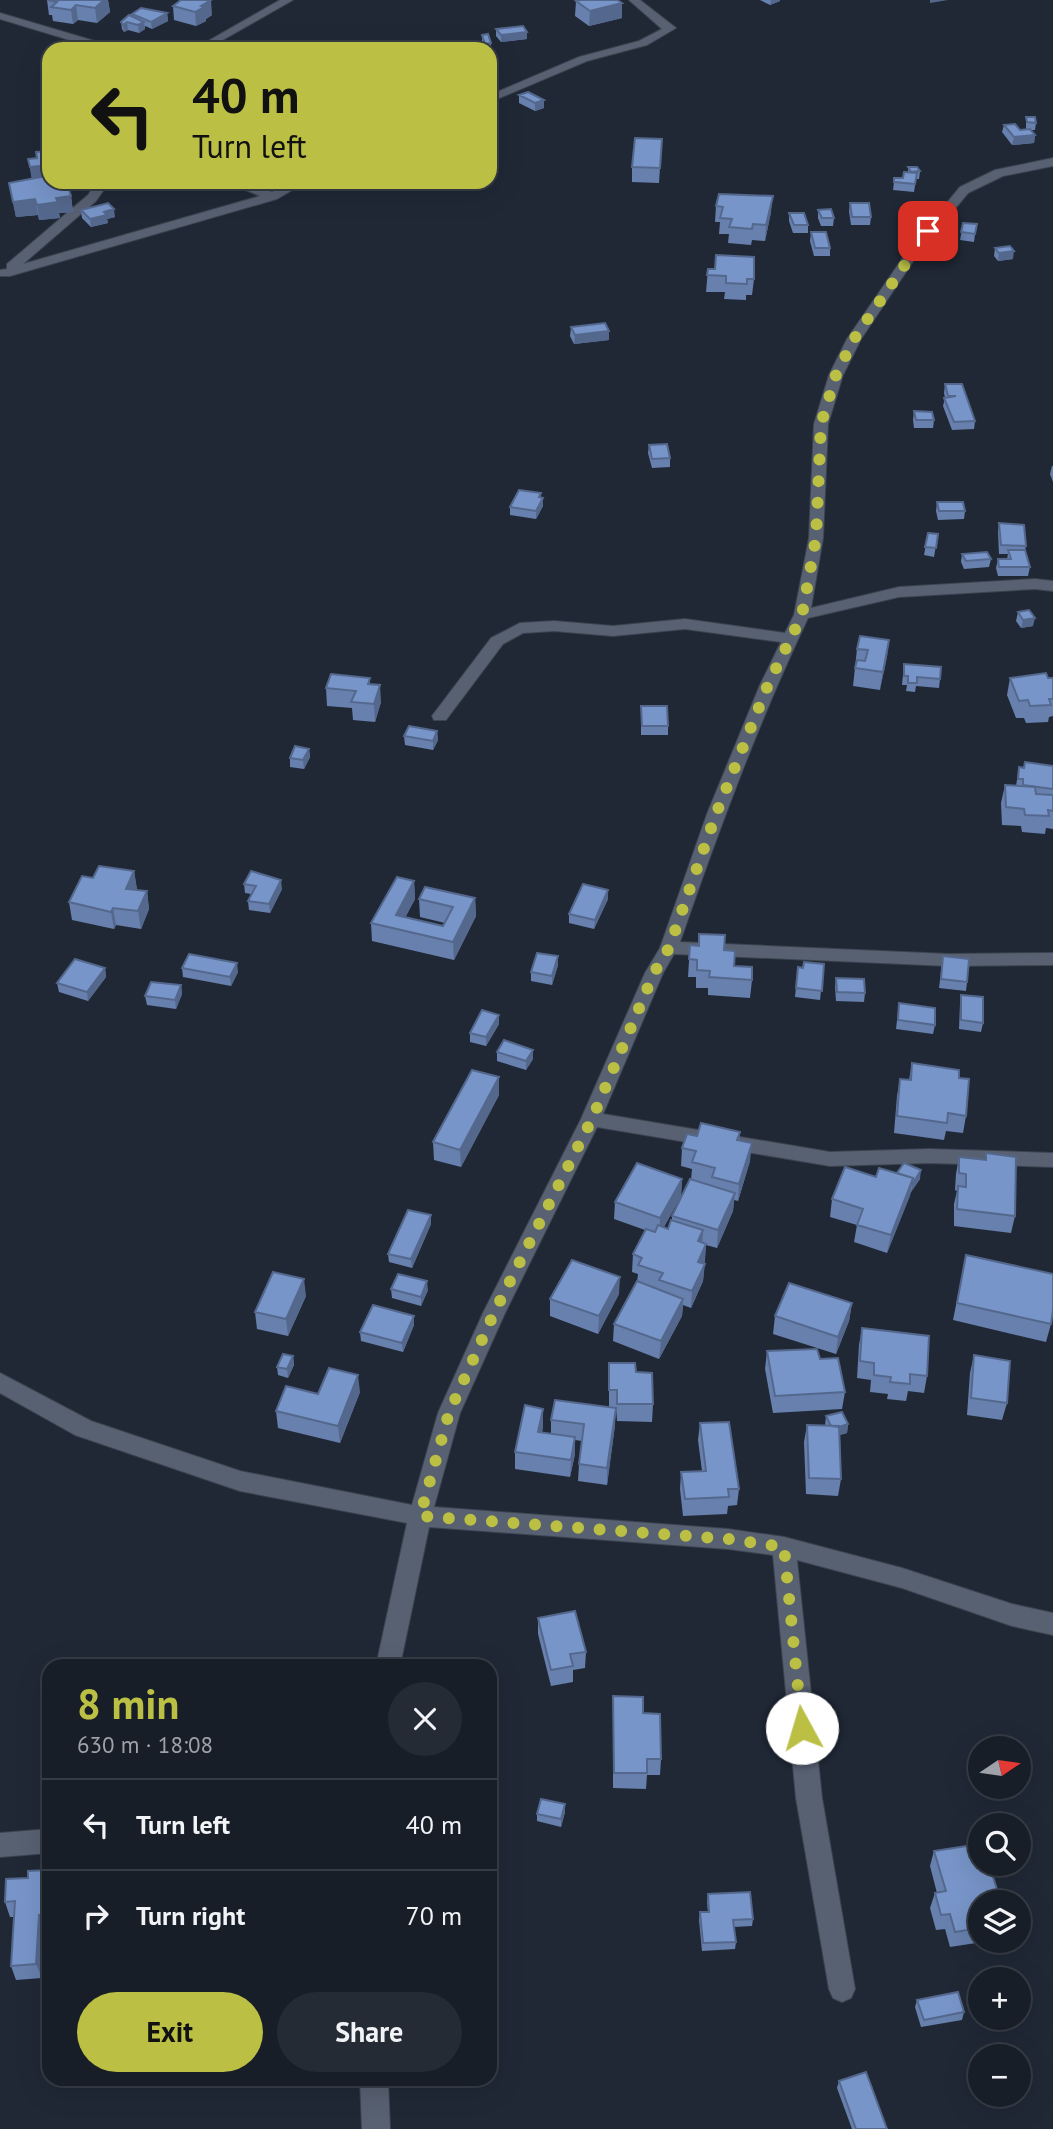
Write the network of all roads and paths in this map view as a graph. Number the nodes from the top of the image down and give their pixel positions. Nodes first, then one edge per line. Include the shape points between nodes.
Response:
1 (288, 0) edge
2 (634, 0) edge
3 (0, 16) edge
4 (87, 42) edge
5 (212, 42) edge
6 (497, 96) edge
7 (1053, 162) edge
8 (98, 189) edge
9 (252, 189) edge
10 (286, 189) edge
11 (273, 196) junction
12 (3, 275) edge
13 (1053, 586) edge
14 (802, 615) junction
15 (790, 639) junction
16 (440, 716) dead end
17 (669, 948) junction
18 (1053, 959) edge
19 (592, 1119) junction
20 (1053, 1160) edge
21 (0, 1382) edge
22 (420, 1516) junction
23 (784, 1547) junction
24 (1053, 1624) edge
25 (389, 1659) edge
26 (42, 1842) edge
27 (0, 1845) edge
28 (842, 1989) dead end
29 (374, 2086) edge
30 (376, 2129) edge

1 - 5 street
2 - 6 street via 671,28 643,43 583,59
3 - 4 street
7 - 14 street via 999,173 964,190 915,249 854,339 836,375 821,424 816,538
8 - 12 street
9 - 11 street
10 - 11 street
11 - 12 street
13 - 14 street via 899,592
14 - 15 street
15 - 16 street via 685,624 613,631 520,628 497,641
15 - 17 street via 716,814
17 - 18 street via 950,960
17 - 19 street
19 - 20 street via 830,1159 955,1156
19 - 22 street via 449,1413
21 - 22 street via 83,1427 240,1481
22 - 23 street
22 - 25 street
23 - 24 street
23 - 28 street via 810,1798
26 - 27 street
29 - 30 street

